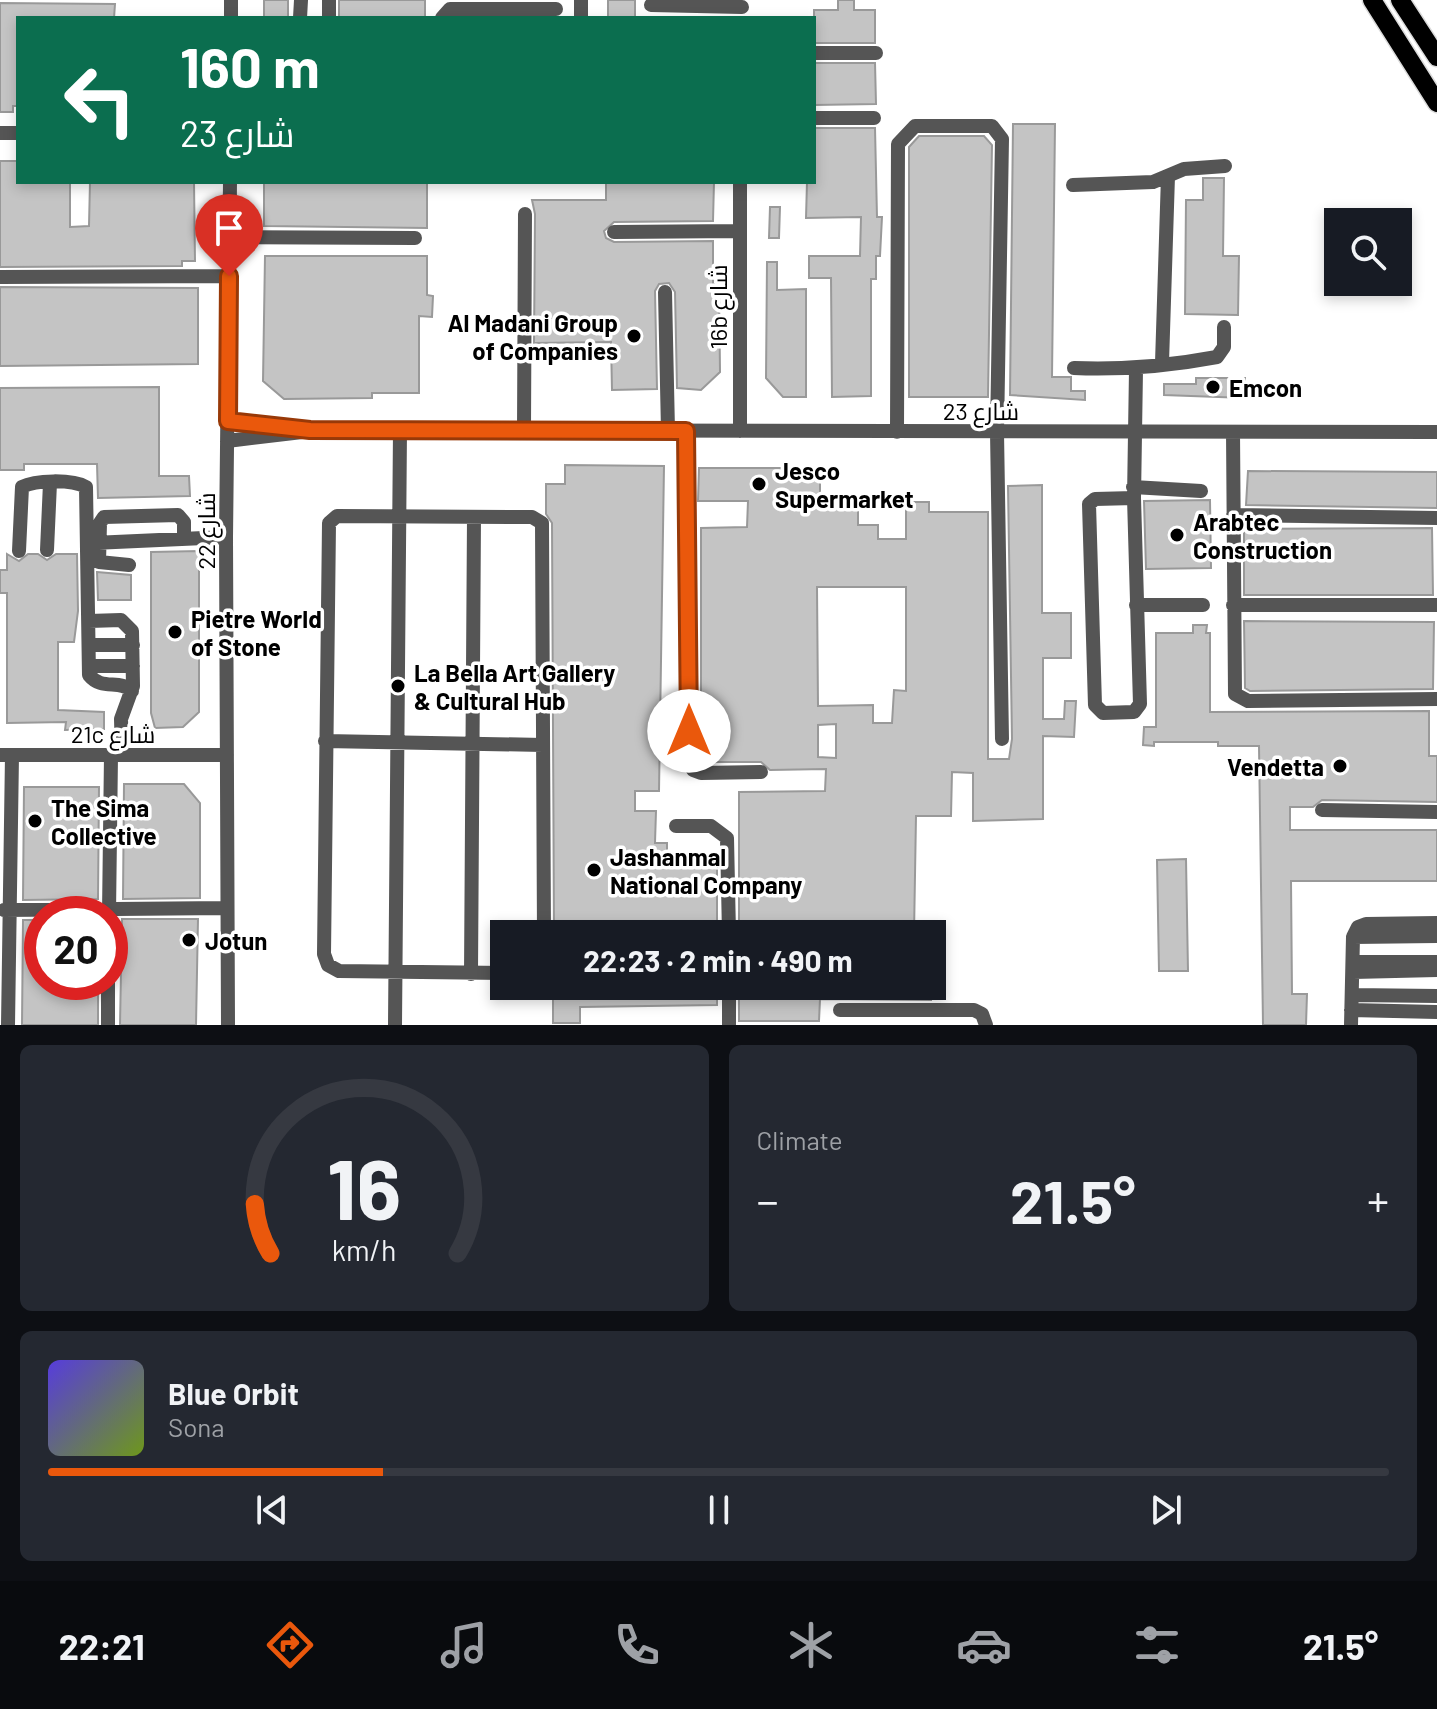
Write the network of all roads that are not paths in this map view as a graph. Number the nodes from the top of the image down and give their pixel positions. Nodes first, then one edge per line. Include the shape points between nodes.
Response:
1 (1372, 0) edge
2 (1400, 0) edge
3 (651, 5) dead end
4 (742, 8) edge
5 (556, 9) edge
6 (456, 14) edge
7 (528, 14) edge
8 (816, 53) edge
9 (876, 53) dead end
10 (1437, 57) edge
11 (1437, 103) edge
12 (816, 118) edge
13 (874, 118) dead end
14 (1225, 166) dead end
15 (1168, 176) junction
16 (230, 184) edge
17 (740, 184) edge
18 (1073, 185) dead end
19 (525, 214) dead end
20 (739, 231) junction
21 (614, 232) dead end
22 (230, 237) junction
23 (415, 238) dead end
24 (229, 276) junction
25 (0, 277) edge
26 (665, 292) dead end
27 (1224, 327) dead end
28 (1162, 363) junction
29 (1074, 368) dead end
30 (1136, 370) junction
31 (228, 421) junction
32 (310, 430) junction
33 (400, 430) junction
34 (524, 430) junction
35 (668, 431) junction
36 (686, 431) junction
37 (740, 431) junction
38 (897, 432) junction
39 (997, 432) junction
40 (1135, 432) junction
41 (1233, 432) junction
42 (1437, 432) edge
43 (227, 441) junction
44 (50, 483) junction
45 (1201, 491) dead end
46 (1134, 493) junction
47 (1233, 515) junction
48 (116, 516) junction
49 (399, 517) junction
50 (474, 517) junction
51 (1437, 518) edge
52 (226, 537) junction
53 (184, 539) junction
54 (117, 542) junction
55 (94, 543) junction
56 (47, 550) dead end
57 (19, 551) dead end
58 (1136, 605) junction
59 (1203, 605) dead end
60 (1233, 605) junction
61 (1437, 605) edge
62 (89, 621) junction
63 (89, 645) junction
64 (133, 645) junction
65 (89, 666) junction
66 (133, 666) junction
67 (132, 691) junction
68 (1437, 699) edge
69 (1002, 739) dead end
70 (325, 741) junction
71 (472, 742) junction
72 (397, 743) junction
73 (543, 745) junction
74 (6, 755) edge
75 (116, 755) junction
76 (227, 755) junction
77 (761, 772) dead end
78 (1322, 810) dead end
79 (1437, 812) edge
80 (676, 826) dead end
81 (110, 896) edge
82 (227, 908) junction
83 (5, 910) edge
84 (128, 911) edge
85 (544, 920) edge
86 (729, 920) edge
87 (1437, 923) edge
88 (1437, 936) edge
89 (1353, 937) junction
90 (1437, 962) edge
91 (1353, 967) junction
92 (1437, 970) edge
93 (490, 973) edge
94 (394, 974) junction
95 (471, 974) junction
96 (1437, 996) edge
97 (108, 1000) edge
98 (729, 1000) edge
99 (840, 1010) dead end
100 (1351, 1010) edge
101 (1437, 1012) edge
102 (8, 1025) edge
103 (108, 1025) edge
104 (228, 1025) edge
105 (395, 1025) edge
106 (729, 1025) edge
107 (986, 1025) edge

1 - 11 main road
2 - 10 main road
3 - 4 street
5 - 7 street
6 - 7 street
8 - 9 street
12 - 13 street
14 - 15 street via 1184,169
15 - 18 street via 1147,183
15 - 28 street
16 - 22 street, شارع 22
17 - 20 street, 16b شارع
19 - 34 street
20 - 21 street
20 - 37 street, 16b شارع
22 - 23 street
22 - 24 street, شارع 22
24 - 25 street
24 - 31 street, شارع 22
26 - 35 street
27 - 28 street via 1223,351 1217,357
28 - 30 street
29 - 30 street
30 - 40 street
31 - 32 street, شارع 23
31 - 43 street, شارع 22
32 - 33 street, شارع 23
32 - 43 street, شارع 23
33 - 34 street, شارع 23
33 - 49 street
34 - 35 street, شارع 23
35 - 36 street, شارع 23
36 - 37 street, شارع 23
36 - 77 street via 689,761 701,773
37 - 38 street, شارع 23
38 - 39 street, شارع 23
38 - 39 street via 898,144 909,129 923,125 985,125 997,129 1002,139
39 - 40 street, شارع 23
39 - 69 street
40 - 41 street, شارع 23
40 - 46 street
41 - 42 street, شارع 23
41 - 47 street
43 - 52 street, شارع 22
44 - 55 street via 86,487
44 - 56 street
44 - 57 street via 28,483 20,489
45 - 46 street
46 - 58 street
46 - 58 street via 1089,504 1095,705 1103,713 1140,707
47 - 51 street
47 - 60 street
48 - 53 street via 178,515 184,522
48 - 54 street
48 - 55 street via 100,521
49 - 50 street
49 - 70 street via 337,516 329,523
49 - 72 street
50 - 71 street
50 - 73 street via 532,517 542,523
52 - 53 street
52 - 76 street, شارع 22
53 - 54 street
54 - 55 street
54 - 55 street via 124,564 99,562
55 - 62 street
58 - 59 street
60 - 61 street
60 - 68 street via 1233,686 1241,699
62 - 63 street
62 - 64 street via 127,623
63 - 64 street
63 - 65 street
64 - 66 street
65 - 66 street
65 - 67 street via 90,677 98,684
66 - 67 street
67 - 75 street
70 - 72 street
70 - 94 street via 324,954 328,965 339,971
71 - 72 street
71 - 73 street
71 - 95 street
72 - 94 street
73 - 85 street
74 - 75 street, 21c شارع
74 - 83 street
75 - 76 street, 21c شارع
75 - 81 street
76 - 82 street, شارع 22
78 - 79 street
80 - 86 street via 711,826 727,838
82 - 84 street
82 - 104 street, شارع 22
83 - 102 street
87 - 89 street via 1366,924
88 - 89 street
89 - 91 street
90 - 91 street
91 - 92 street
91 - 100 street
93 - 95 street
94 - 95 street
94 - 105 street
96 - 100 street
97 - 103 street
98 - 106 street
99 - 107 street via 974,1010
100 - 101 street

